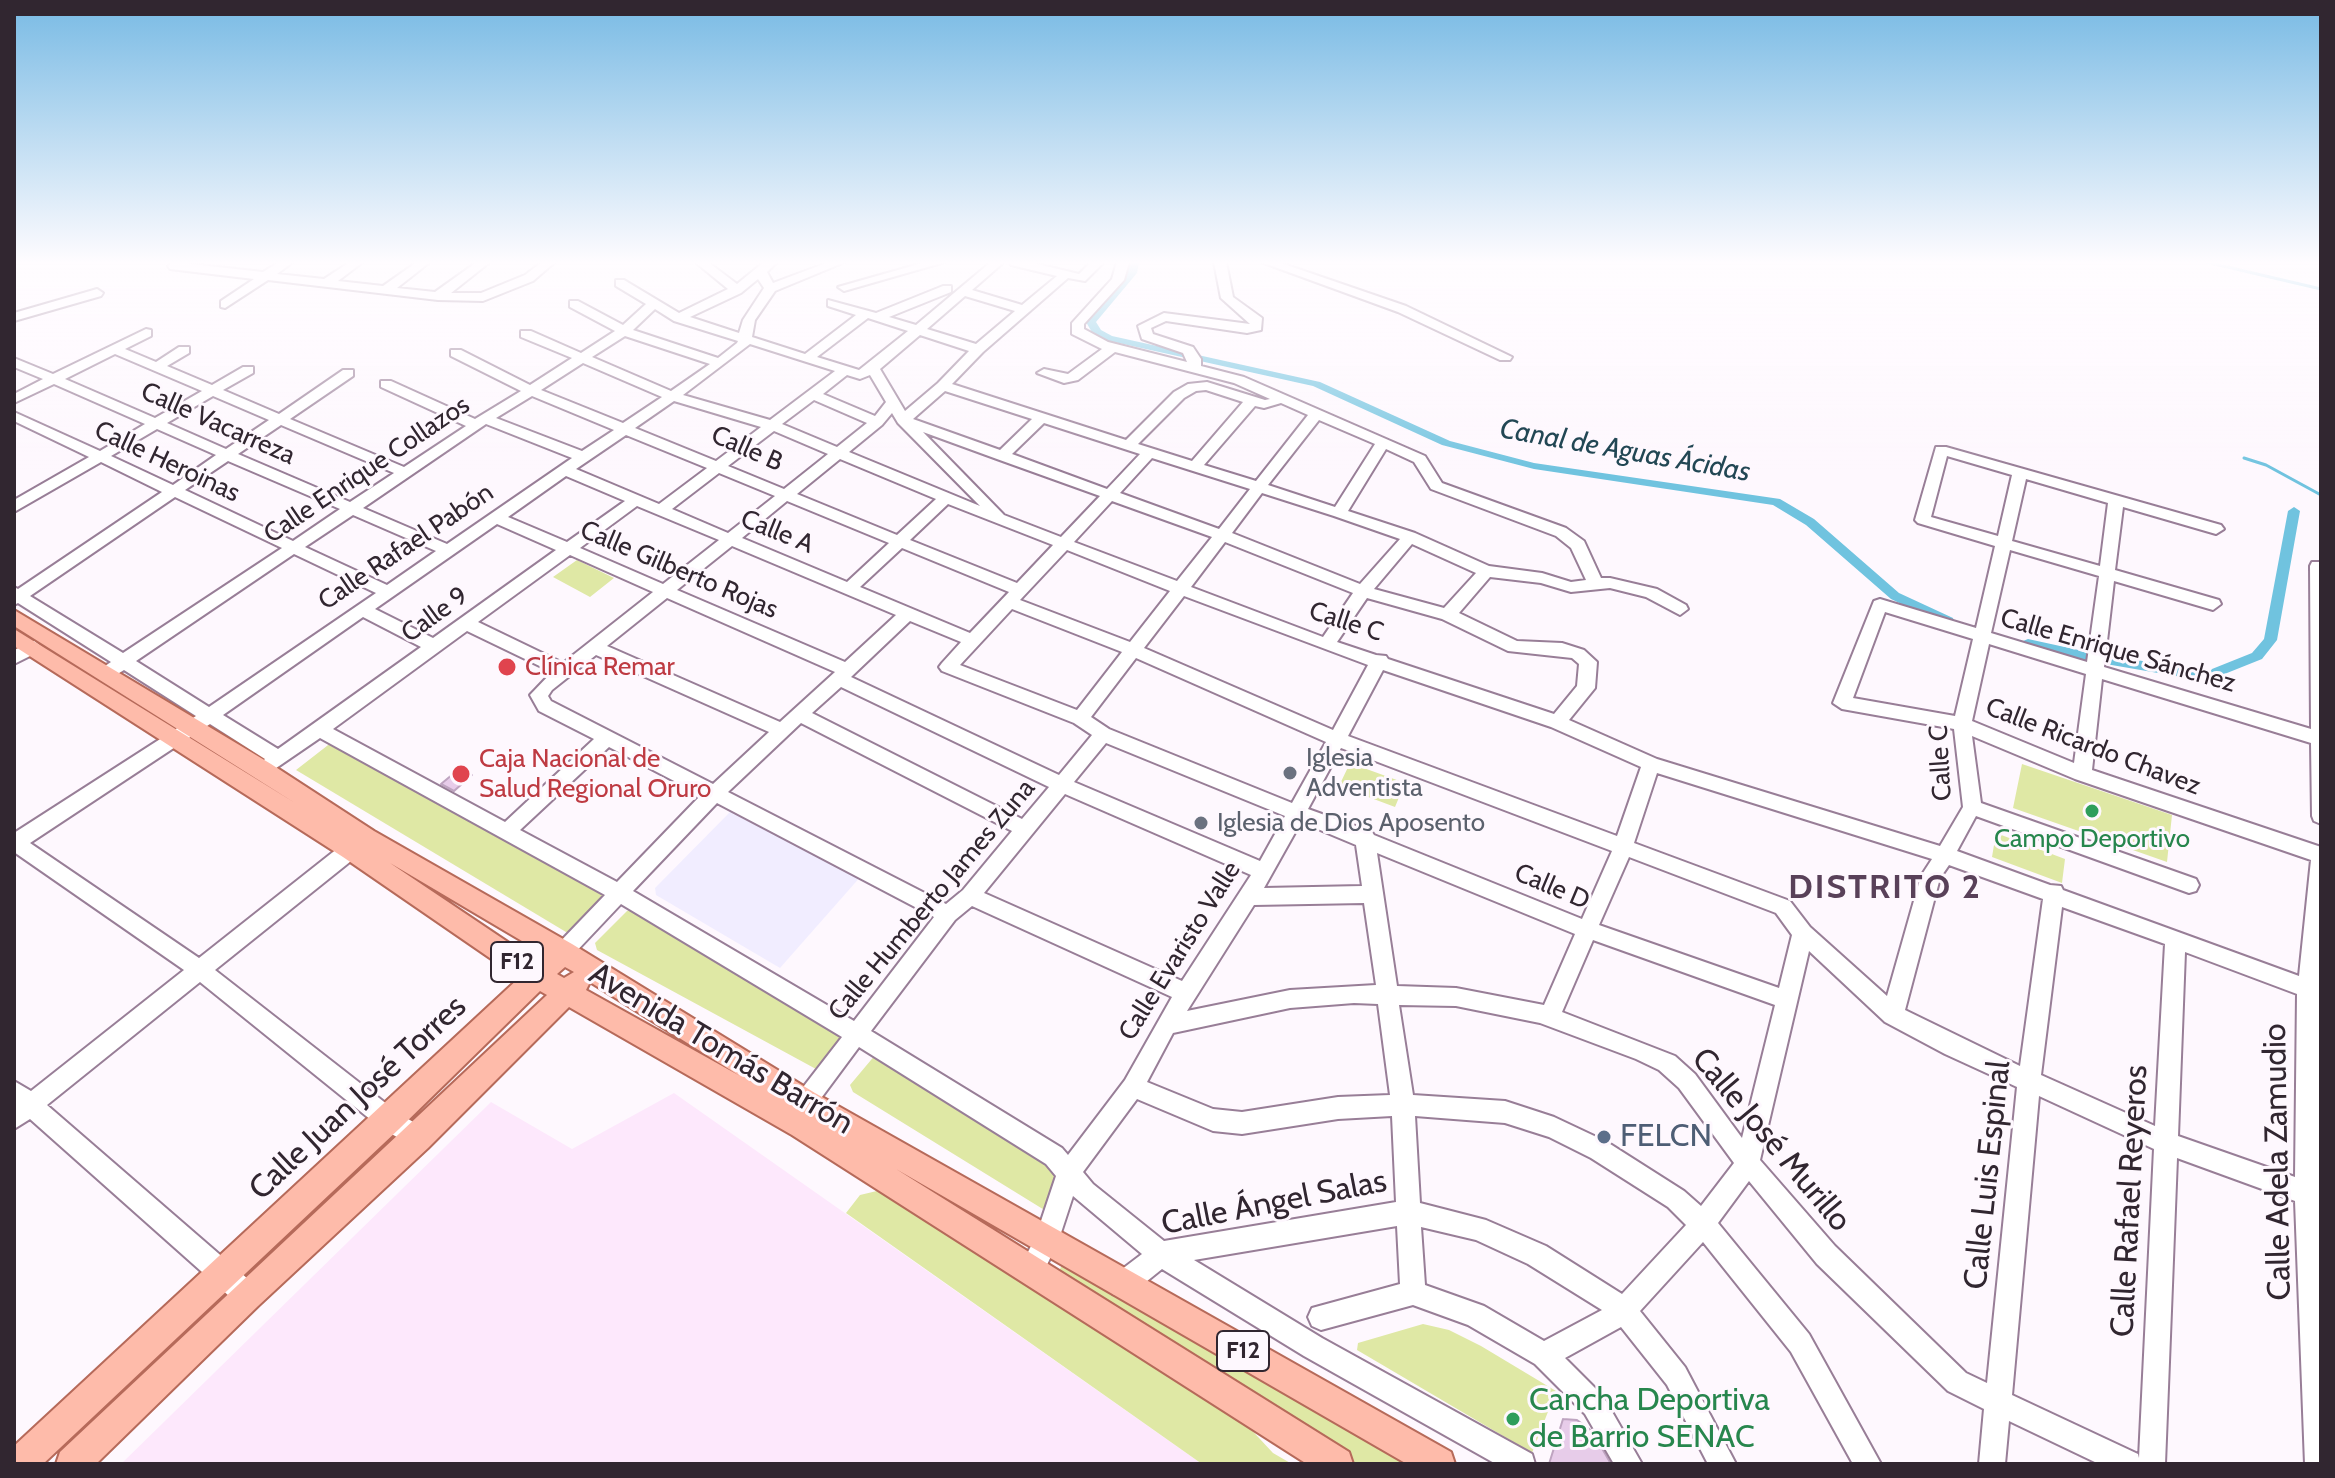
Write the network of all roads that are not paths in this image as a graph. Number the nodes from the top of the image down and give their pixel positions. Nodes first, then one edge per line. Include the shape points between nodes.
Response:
1 (624, 331) joint
2 (726, 331) edge
3 (746, 331) edge
4 (848, 331) edge
5 (913, 331) edge
6 (917, 331) edge
7 (998, 331) edge
8 (1077, 331) edge
9 (1146, 331) edge
10 (1449, 331) edge
11 (146, 333) dead end
12 (526, 334) dead end
13 (744, 336) junction
14 (1112, 348) junction
15 (115, 349) junction
16 (978, 349) junction
17 (184, 350) dead end
18 (456, 353) dead end
19 (1505, 357) dead end
20 (808, 358) junction
21 (579, 359) junction
22 (1192, 359) junction
23 (14, 362) edge
24 (720, 363) junction
25 (158, 366) junction
26 (873, 368) junction
27 (248, 370) dead end
28 (845, 370) junction
29 (348, 373) dead end
30 (1044, 373) dead end
31 (55, 378) junction
32 (386, 384) dead end
33 (943, 386) junction
34 (212, 389) junction
35 (532, 391) junction
36 (814, 395) junction
37 (671, 396) junction
38 (14, 399) edge
39 (1252, 400) junction
40 (1282, 401) junction
41 (892, 403) junction
42 (1316, 414) junction
43 (14, 416) edge
44 (1042, 417) junction
45 (283, 419) junction
46 (903, 420) junction
47 (154, 422) junction
48 (480, 422) junction
49 (877, 422) junction
50 (774, 426) junction
51 (623, 429) junction
52 (1384, 441) junction
53 (1130, 444) junction
54 (1151, 451) junction
55 (837, 454) junction
56 (98, 455) junction
57 (1002, 456) junction
58 (228, 457) junction
59 (583, 457) junction
60 (721, 465) junction
61 (1196, 465) junction
62 (565, 470) junction
63 (406, 473) junction
64 (2020, 473) junction
65 (1260, 487) junction
66 (176, 492) junction
67 (1109, 495) junction
68 (785, 496) junction
69 (946, 498) junction
70 (637, 499) junction
71 (2116, 500) junction
72 (14, 507) edge
73 (352, 508) junction
74 (662, 509) junction
75 (1339, 513) junction
76 (495, 517) junction
77 (1002, 518) junction
78 (2216, 529) dead end
79 (1221, 535) junction
80 (1410, 537) junction
81 (731, 540) junction
82 (901, 541) junction
83 (1064, 542) junction
84 (2006, 543) junction
85 (294, 549) junction
86 (447, 550) junction
87 (566, 551) junction
88 (2318, 566) dead end
89 (1486, 571) junction
90 (2105, 572) junction
91 (1596, 584) junction
92 (851, 587) junction
93 (1181, 588) junction
94 (386, 591) junction
95 (1363, 591) junction
96 (665, 593) junction
97 (1014, 596) junction
98 (15, 602) edge
99 (2213, 604) dead end
100 (361, 609) junction
101 (1680, 609) dead end
102 (910, 612) junction
103 (1448, 615) junction
104 (467, 624) junction
105 (2320, 635) edge
106 (1979, 637) junction
107 (971, 640) junction
108 (1326, 645) junction
109 (21, 647) edge
110 (436, 647) junction
111 (594, 647) junction
112 (1134, 650) junction
113 (1380, 660) junction
114 (113, 669) junction
115 (2093, 669) junction
116 (565, 671) junction
117 (843, 674) junction
118 (1842, 703) joint
119 (802, 716) junction
120 (1080, 718) junction
121 (1557, 722) junction
122 (1962, 724) junction
123 (191, 728) junction
124 (322, 731) junction
125 (785, 731) junction
126 (1103, 734) junction
127 (607, 738) junction
128 (1337, 739) junction
129 (2320, 739) edge
130 (1651, 764) junction
131 (271, 765) junction
132 (2082, 774) junction
133 (1061, 784) junction
134 (717, 791) junction
135 (1972, 807) junction
136 (1299, 812) junction
137 (2321, 816) edge
138 (1025, 829) junction
139 (507, 831) junction
140 (1365, 837) junction
141 (14, 843) edge
142 (358, 844) junction
143 (1623, 848) junction
144 (1945, 855) junction
145 (2321, 858) edge
146 (1264, 872) junction
147 (2189, 885) dead end
148 (2054, 892) junction
149 (619, 893) junction
150 (1373, 894) junction
151 (970, 896) junction
152 (1248, 897) junction
153 (948, 914) junction
154 (1588, 930) junction
155 (1803, 933) junction
156 (2175, 941) junction
157 (563, 952) junction
158 (590, 969) junction
159 (200, 970) junction
160 (539, 977) junction
161 (2314, 990) edge
162 (568, 991) junction
163 (1188, 994) junction
164 (1388, 995) junction
165 (1789, 1001) junction
166 (1893, 1015) junction
167 (1549, 1017) junction
168 (1166, 1025) junction
169 (855, 1033) junction
170 (2029, 1079) junction
171 (1133, 1087) junction
172 (805, 1102) junction
173 (19, 1105) edge
174 (1403, 1105) junction
175 (389, 1120) junction
176 (418, 1138) junction
177 (2167, 1143) junction
178 (1748, 1163) junction
179 (1070, 1171) junction
180 (2314, 1196) edge
181 (1408, 1212) junction
182 (1703, 1224) junction
183 (1046, 1242) junction
184 (1161, 1254) junction
185 (1031, 1270) junction
186 (223, 1273) junction
187 (1122, 1285) junction
188 (1413, 1293) junction
189 (247, 1295) junction
190 (1624, 1311) junction
191 (1321, 1317) dead end
192 (1544, 1355) junction
193 (1997, 1404) junction
194 (19, 1464) edge
195 (72, 1464) edge
196 (1337, 1464) edge
197 (1439, 1464) edge
198 (1522, 1464) edge
199 (1629, 1464) edge
200 (1723, 1464) edge
201 (1868, 1464) edge
202 (1992, 1464) edge
203 (2128, 1464) edge
204 (2152, 1464) edge
205 (2318, 1464) edge

1 - 21 street, Calle Enrique Collazos
1 - 24 street
2 - 13 street
3 - 13 street, Calle Rafael Pabón
4 - 20 street
5 - 26 street
6 - 16 street
7 - 16 street
8 - 14 street
9 - 22 street via 1150,338
10 - 19 street
11 - 15 street
12 - 21 street, Calle C
13 - 20 street
13 - 24 street, Calle Rafael Pabón via 743,345
14 - 22 street
14 - 30 street via 1073,377
15 - 25 street
15 - 31 street
16 - 33 street
17 - 25 street
18 - 35 street, Calle B
20 - 28 street
21 - 35 street, Calle Enrique Collazos
21 - 37 street, Calle C
22 - 40 street
23 - 31 street, Calle Vacarreza
24 - 37 street, Calle Rafael Pabón
25 - 34 street
26 - 28 street via 860,375
26 - 41 street
27 - 34 street
28 - 36 street
29 - 45 street
31 - 38 street
31 - 47 street, Calle Vacarreza
32 - 48 street
33 - 44 street
33 - 46 street
34 - 45 street
34 - 47 street
35 - 48 street, Calle Enrique Collazos
35 - 51 street, Calle B
36 - 49 street
36 - 50 street
37 - 50 street, Calle C
37 - 51 street, Calle Rafael Pabón
39 - 40 street
39 - 53 street via 1193,387
39 - 61 street
40 - 42 street
41 - 46 street
41 - 49 street
42 - 52 street
42 - 65 street
43 - 56 street, Calle Heroinas
44 - 53 street
44 - 57 street
45 - 58 street
45 - 63 street
46 - 57 street
46 - 77 street
47 - 56 street
47 - 58 street, Calle Vacarreza
48 - 59 street
48 - 63 street, Calle Enrique Collazos
49 - 55 street
50 - 55 street, Calle C
50 - 60 street
51 - 59 street, Calle Rafael Pabón
51 - 60 street, Calle B
52 - 75 street
52 - 91 street via 1420,459 1436,486 1561,532 1578,545
53 - 54 street
54 - 61 street
54 - 67 street
55 - 68 street
55 - 69 street, Calle C
56 - 66 street, Calle Heroinas
56 - 72 street
57 - 67 street
58 - 66 street
58 - 73 street, Calle Vacarreza
59 - 62 street, Calle Rafael Pabón
60 - 68 street, Calle B
60 - 74 street
61 - 65 street
62 - 70 street, Calle A
62 - 76 street, Calle Rafael Pabón
63 - 73 street, Calle Enrique Collazos
64 - 71 street
64 - 84 street, Calle C
64 - 84 street via 1941,450 1923,520
65 - 75 street
65 - 79 street
66 - 85 street, Calle Heroinas
66 - 98 street
67 - 79 street
67 - 83 street
68 - 81 street
68 - 82 street, Calle B
69 - 77 street, Calle C
69 - 82 street
70 - 74 street, Calle A
70 - 87 street, Calle 9
71 - 78 street
71 - 90 street
73 - 85 street, Calle Enrique Collazos
73 - 86 street, Calle Vacarreza
74 - 81 street, Calle A
75 - 80 street
76 - 86 street, Calle Rafael Pabón
76 - 87 street, Calle Gilberto Rojas
77 - 83 street, Calle C
79 - 93 street
79 - 95 street
80 - 89 street
80 - 95 street
81 - 92 street, Calle A
81 - 96 street
82 - 92 street
82 - 97 street, Calle B
83 - 93 street, Calle C
83 - 97 street
84 - 90 street
84 - 106 street, Calle C
85 - 94 street, Calle Heroinas
85 - 114 street, Calle Enrique Collazos
86 - 94 street, Calle Rafael Pabón
87 - 96 street, Calle Gilberto Rojas
87 - 104 street, Calle 9
88 - 105 street
89 - 91 street via 1571,587
89 - 103 street
90 - 99 street
90 - 115 street
91 - 101 street via 1651,593
92 - 102 street, Calle A
93 - 108 street, Calle C
93 - 112 street
94 - 100 street, Calle Rafael Pabón
95 - 103 street
95 - 108 street
96 - 111 street
96 - 117 street, Calle Gilberto Rojas
97 - 107 street
97 - 112 street, Calle B
98 - 114 main road, Avenida Tomás Barrón / F12
100 - 110 street
100 - 123 street, Calle Rafael Pabón
102 - 107 street, Calle A
102 - 117 street, Calle Juan José Torres
103 - 121 street via 1514,647 1562,649 1588,662 1586,688
104 - 110 street, Calle 9
104 - 116 street
105 - 129 street
106 - 115 street, Calle Enrique Sánchez
106 - 118 street, Calle Enrique Sánchez via 1880,605
106 - 122 street, Calle C
107 - 120 street, Calle D via 948,667
108 - 113 street, Calle C
109 - 123 main road, Avenida Tomás Barrón / F12
110 - 124 street, Calle 9
111 - 116 street
111 - 125 street
112 - 120 street
112 - 128 street, Calle B
113 - 121 street, Calle C
113 - 128 street, Calle Evaristo Valle
114 - 123 main road, Avenida Tomás Barrón / F12
115 - 129 street, Calle Enrique Sánchez
115 - 132 street
116 - 127 street via 539,695 545,706
117 - 119 street, Calle Juan José Torres
117 - 133 street, Calle Gilberto Rojas
118 - 122 street, Calle Ricardo Chavez
119 - 125 street, Calle Juan José Torres
119 - 138 street
120 - 126 street, Calle D
121 - 130 street, Calle C
122 - 132 street, Calle Ricardo Chavez
122 - 135 street, Calle C
123 - 131 main road, Avenida Tomás Barrón / F12
123 - 141 street, Calle Rafael Pabón
123 - 142 main road, Avenida Tomás Barrón / F12
124 - 131 street, Calle 9
124 - 139 street
125 - 134 street, Calle Juan José Torres
126 - 133 street, Calle Humberto James Zuna
126 - 136 street, Calle D
127 - 134 street
127 - 139 street
128 - 136 street, Calle Evaristo Valle
128 - 143 street, Calle B
129 - 137 street
130 - 143 street
130 - 144 street, Calle C
131 - 142 main road, Avenida Tomás Barrón / F12
132 - 145 street, Calle Ricardo Chavez
133 - 138 street, Calle Humberto James Zuna
133 - 146 street, Calle Gilberto Rojas
134 - 149 street, Calle Juan José Torres
134 - 153 street
135 - 144 street, Calle C
135 - 147 street
136 - 140 street, Calle D
136 - 146 street, Calle Evaristo Valle
138 - 151 street, Calle Humberto James Zuna
139 - 149 street
140 - 150 street
140 - 154 street, Calle D
141 - 159 street
142 - 157 main road, Avenida Tomás Barrón / F12
142 - 159 street
142 - 160 main road, Avenida Tomás Barrón / F12
143 - 154 street
143 - 155 street, Calle B via 1783,907
144 - 148 street
144 - 166 street via 1931,876
145 - 161 street, Calle Adela Zamudio
146 - 152 street, Calle Evaristo Valle
148 - 156 street
148 - 170 street, Calle Luis Espinal
149 - 157 street, Calle Juan José Torres
149 - 169 street
150 - 152 street
150 - 164 street
151 - 153 street, Calle Humberto James Zuna
151 - 163 street
152 - 163 street, Calle Evaristo Valle
153 - 169 street, Calle Humberto James Zuna
154 - 165 street, Calle D
154 - 167 street
155 - 165 street
155 - 166 street, Calle B
156 - 161 street
156 - 177 street, Calle Rafael Reyeros
157 - 158 main road, Avenida Tomás Barrón / F12
157 - 160 main road, Calle Juan José Torres
158 - 162 main road
158 - 172 main road, Avenida Tomás Barrón / F12
159 - 173 street
159 - 175 street
160 - 162 main road, Avenida Tomás Barrón / F12
160 - 175 main road, Calle Juan José Torres
161 - 180 street, Calle Adela Zamudio
162 - 176 main road
162 - 185 main road, Avenida Tomás Barrón / F12 via 802,1126
163 - 168 street, Calle Evaristo Valle
164 - 167 street, Calle José Murillo via 1456,997
164 - 168 street, Calle José Murillo via 1290,999
164 - 174 street
165 - 178 street
166 - 170 street, Calle B
167 - 178 street, Calle José Murillo via 1667,1063 1687,1081
168 - 171 street, Calle Evaristo Valle
169 - 172 street, Calle Humberto James Zuna
169 - 179 street
170 - 177 street
170 - 193 street, Calle Luis Espinal
171 - 174 street via 1213,1120 1242,1123 1338,1108
171 - 179 street, Calle Evaristo Valle
172 - 183 main road, Avenida Tomás Barrón / F12
173 - 186 street
174 - 181 street
174 - 182 street via 1505,1112 1554,1128 1676,1199
175 - 176 street
175 - 186 main road, Calle Juan José Torres
176 - 189 main road
177 - 180 street
177 - 204 street, Calle Rafael Reyeros
178 - 182 street
178 - 193 street, Calle José Murillo via 1878,1308 1957,1382
179 - 183 street, Calle Evaristo Valle
179 - 184 street via 1085,1192
180 - 205 street, Calle Adela Zamudio
181 - 184 street, Calle Ángel Salas
181 - 188 street
181 - 190 street, Calle Ángel Salas via 1490,1233 1561,1269
182 - 190 street
182 - 201 street via 1800,1343
183 - 185 street, Calle Evaristo Valle
183 - 187 main road, Avenida Tomás Barrón / F12
184 - 187 street, Calle Ángel Salas
184 - 198 street
185 - 196 main road, Avenida Tomás Barrón / F12
186 - 189 street
186 - 194 main road, Calle Juan José Torres
187 - 197 main road, Avenida Tomás Barrón / F12
188 - 191 street
188 - 192 street via 1475,1315
189 - 195 main road
190 - 192 street
190 - 200 street, Calle Ángel Salas via 1676,1376
192 - 199 street via 1594,1405
193 - 202 street, Calle Luis Espinal
193 - 203 street, Calle José Murillo

